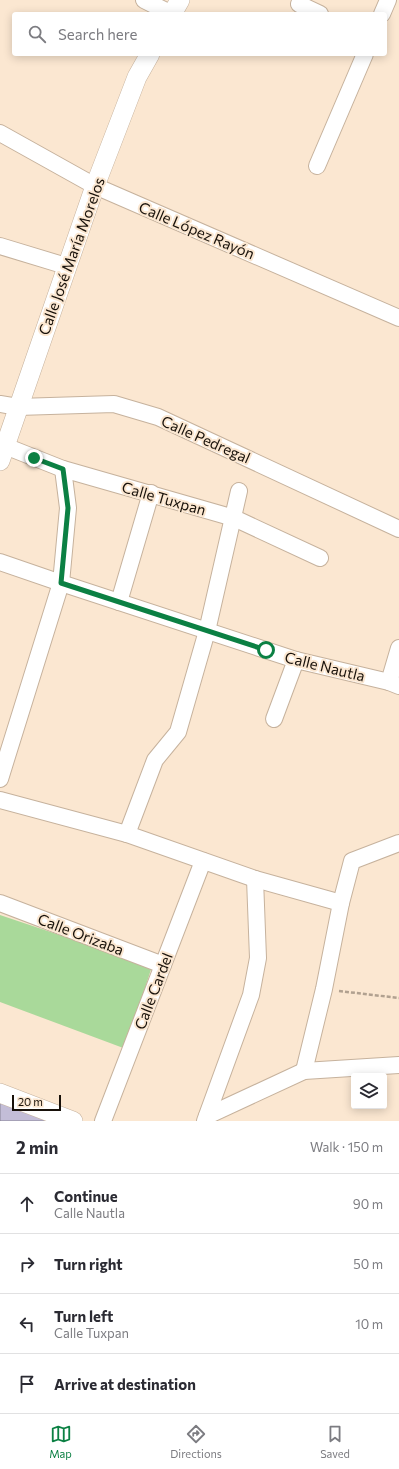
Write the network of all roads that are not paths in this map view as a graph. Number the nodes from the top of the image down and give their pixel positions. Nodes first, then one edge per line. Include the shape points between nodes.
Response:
1 (144, 0) edge
2 (180, 0) edge
3 (388, 0) edge
4 (299, 4) dead end
5 (168, 12) edge
6 (173, 12) edge
7 (316, 12) edge
8 (383, 12) edge
9 (149, 56) edge
10 (364, 56) edge
11 (0, 133) edge
12 (317, 166) dead end
13 (95, 186) junction
14 (0, 246) edge
15 (66, 266) junction
16 (399, 318) edge
17 (9, 406) edge
18 (2, 453) edge
19 (63, 469) junction
20 (239, 491) dead end
21 (151, 493) junction
22 (234, 518) junction
23 (399, 529) edge
24 (320, 558) dead end
25 (0, 562) edge
26 (61, 583) junction
27 (119, 602) junction
28 (207, 631) junction
29 (399, 648) edge
30 (296, 660) junction
31 (394, 684) edge
32 (274, 719) dead end
33 (0, 779) edge
34 (0, 800) edge
35 (127, 834) junction
36 (399, 843) edge
37 (203, 861) junction
38 (255, 879) junction
39 (0, 903) edge
40 (341, 903) junction
41 (163, 965) junction
42 (399, 1065) edge
43 (304, 1071) junction
44 (0, 1093) edge
45 (206, 1119) edge
46 (73, 1121) edge
47 (103, 1121) edge

1 - 5 street
2 - 6 street
3 - 8 street
4 - 7 street
9 - 13 street, Calle José María Morelos via 137,77
10 - 12 street
11 - 13 street, Calle López Rayón
13 - 15 street, Calle José María Morelos
13 - 16 street, Calle López Rayón
14 - 15 street
15 - 17 street, Calle José María Morelos
17 - 18 street, Calle José María Morelos
17 - 23 street, Calle Pedregal via 114,404 158,417
18 - 19 street, Calle Tuxpan
19 - 21 street, Calle Tuxpan
19 - 26 street via 68,508
20 - 22 street
21 - 22 street, Calle Tuxpan
21 - 27 street
22 - 24 street, Calle Tuxpan
22 - 28 street
25 - 26 street, Calle Nautla
26 - 27 street, Calle Nautla
26 - 33 street
27 - 28 street, Calle Nautla
28 - 30 street, Calle Nautla
28 - 35 street via 178,732 155,760
29 - 31 street
30 - 31 street, Calle Nautla
30 - 32 street
34 - 35 street
35 - 37 street
36 - 40 street via 352,861
37 - 38 street
37 - 41 street, Calle Cardel
38 - 40 street
38 - 45 street via 258,958 251,995
39 - 41 street, Calle Orizaba
40 - 43 street via 324,990
41 - 47 street, Calle Cardel
42 - 43 street
43 - 45 street
44 - 46 street

